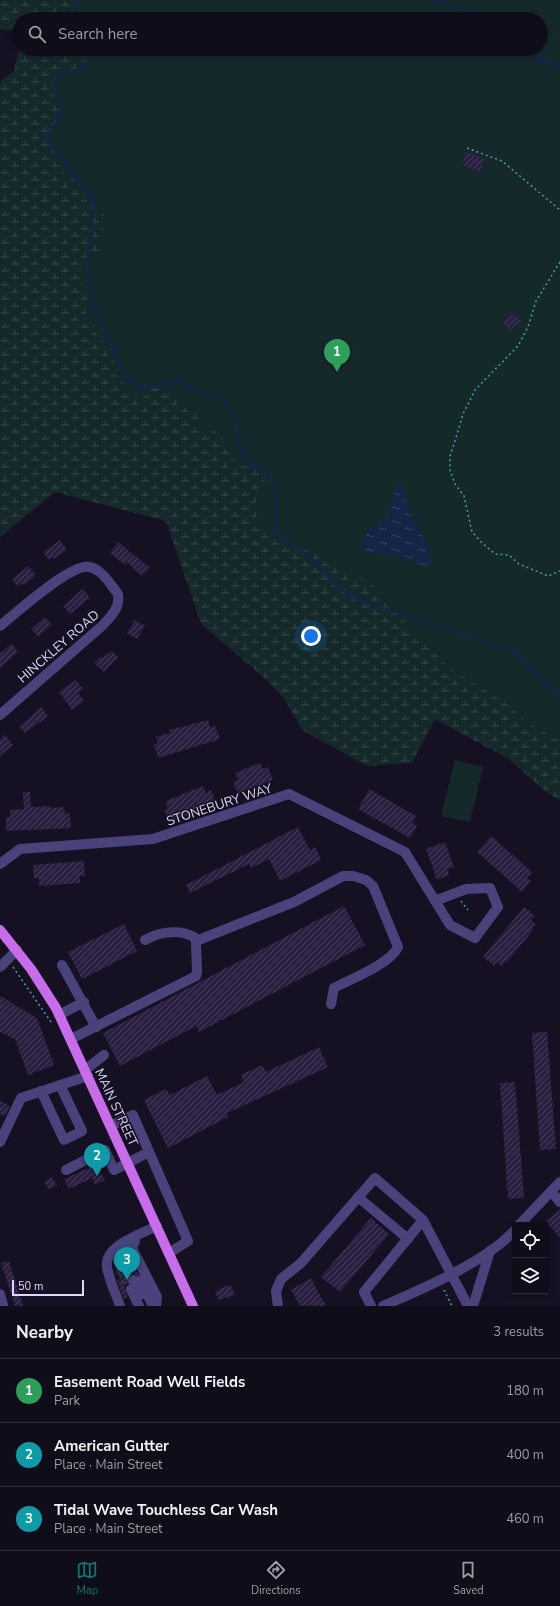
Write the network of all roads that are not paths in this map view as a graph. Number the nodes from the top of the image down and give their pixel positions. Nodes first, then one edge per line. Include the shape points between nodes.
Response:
1 (0, 626) edge
2 (0, 714) edge
3 (0, 864) edge
4 (435, 901) junction
5 (0, 930) edge
6 (145, 940) dead end
7 (196, 941) junction
8 (17, 950) junction
9 (62, 965) dead end
10 (0, 967) edge
11 (84, 1002) junction
12 (331, 1004) dead end
13 (59, 1015) junction
14 (96, 1026) junction
15 (71, 1039) junction
16 (104, 1055) dead end
17 (87, 1073) junction
18 (60, 1085) junction
19 (41, 1092) junction
20 (111, 1126) junction
21 (0, 1142) edge
22 (149, 1152) junction
23 (128, 1163) junction
24 (66, 1170) dead end
25 (560, 1182) edge
26 (551, 1191) junction
27 (358, 1197) junction
28 (560, 1202) edge
29 (423, 1220) junction
30 (522, 1222) edge
31 (158, 1228) junction
32 (512, 1233) edge
33 (408, 1239) junction
34 (490, 1251) junction
35 (169, 1253) junction
36 (451, 1273) junction
37 (134, 1280) junction
38 (0, 1294) edge
39 (2, 1306) edge
40 (120, 1306) edge
41 (138, 1306) edge
42 (145, 1306) edge
43 (152, 1306) edge
44 (156, 1306) edge
45 (193, 1306) edge
46 (278, 1306) edge
47 (371, 1306) edge
48 (383, 1306) edge
49 (468, 1306) edge
50 (473, 1306) edge

1 - 2 street, HINCKLEY ROAD via 75,568 83,566 96,569 118,594 114,614
3 - 4 street, STONEBURY WAY via 20,848 153,839 289,794 405,852
4 - 4 street, STONEBURY WAY via 450,925 475,938 498,907 490,888 466,889
5 - 8 main road, MAIN STREET
6 - 7 street via 169,932 189,934
7 - 12 street via 294,902 342,876 366,880 373,886 398,947 395,954 376,967 334,988
7 - 14 street via 197,972 193,979
8 - 10 street
8 - 13 main road, MAIN STREET via 44,988
9 - 11 street
11 - 13 street
11 - 14 street
13 - 15 main road, MAIN STREET
14 - 15 street
15 - 17 main road, MAIN STREET
16 - 17 street
17 - 18 street
17 - 20 main road, MAIN STREET
18 - 19 street
18 - 19 street via 82,1131 64,1140
19 - 21 street via 21,1098
20 - 22 street via 133,1115
20 - 23 main road, MAIN STREET
22 - 23 street
22 - 35 street via 188,1241
23 - 24 street via 114,1170 105,1150
23 - 31 main road, MAIN STREET
25 - 26 street
26 - 28 street
26 - 30 street
27 - 29 street via 375,1178
27 - 33 street
27 - 46 street via 301,1263 281,1280 276,1291
29 - 33 street
29 - 36 street
31 - 35 main road, MAIN STREET
31 - 40 street via 118,1245 109,1254 106,1266
31 - 44 street via 135,1242 127,1258 156,1297
32 - 34 street
33 - 47 street via 364,1292
34 - 36 street
34 - 50 street
35 - 45 main road, MAIN STREET
36 - 48 street
36 - 49 street
37 - 41 street
37 - 42 street
37 - 43 street
38 - 39 street

